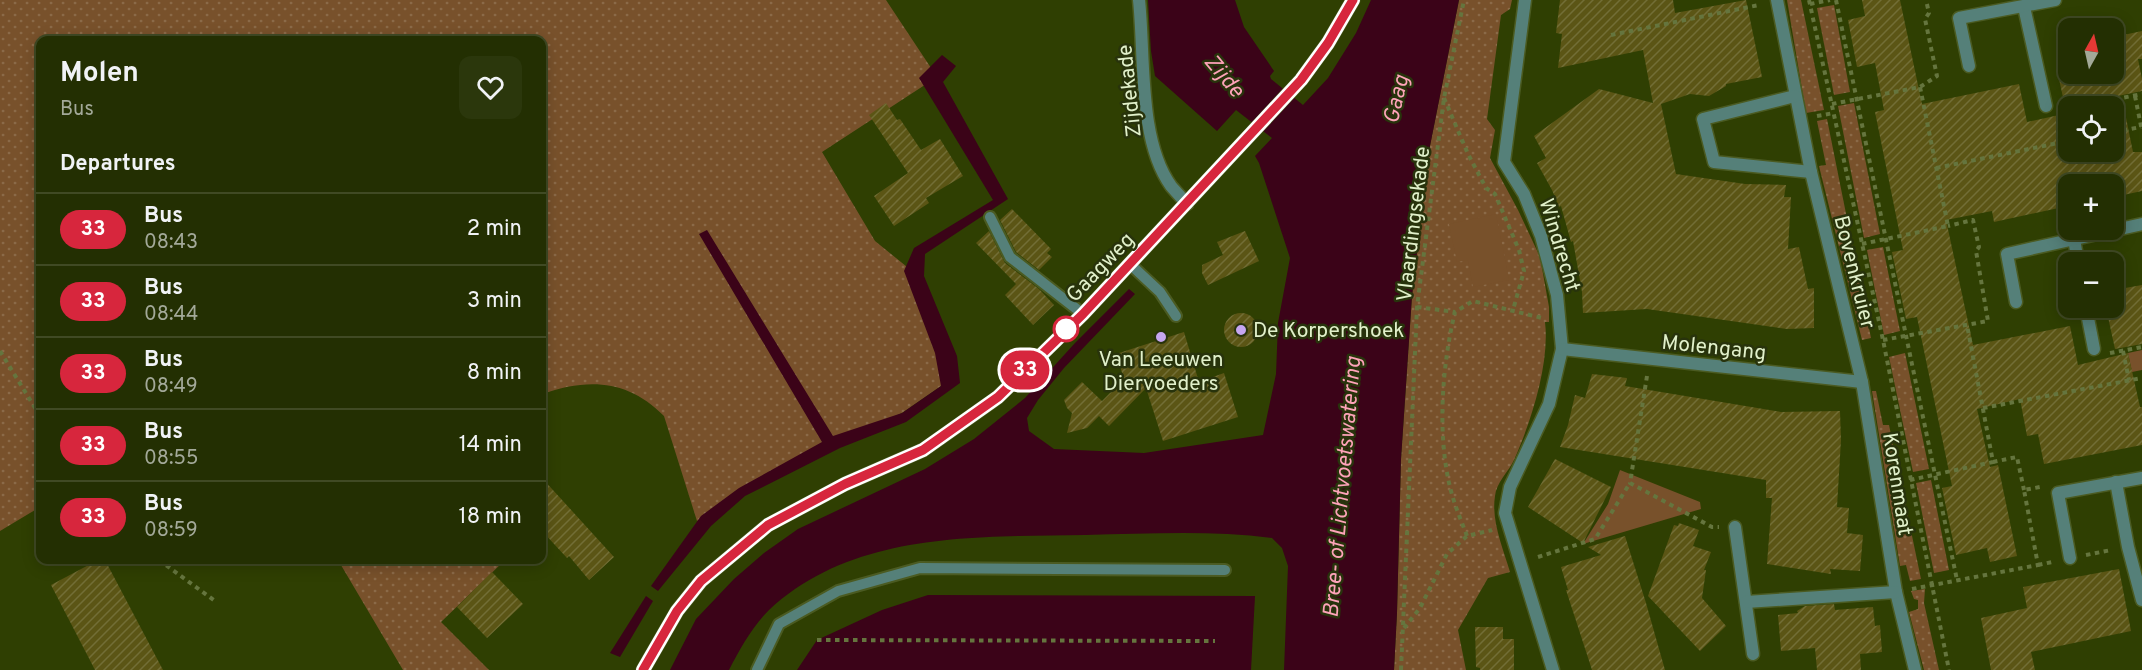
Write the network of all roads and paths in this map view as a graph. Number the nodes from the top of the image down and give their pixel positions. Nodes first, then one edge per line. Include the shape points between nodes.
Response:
1 (1139, 0) edge
2 (1353, 0) edge
3 (1464, 0) edge
4 (1525, 0) edge
5 (1830, 0) edge
6 (1836, 0) edge
7 (1926, 0) edge
8 (2055, 0) edge
9 (1778, 1) edge
10 (1810, 2) edge
11 (2025, 7) junction
12 (1611, 34) dead end
13 (1970, 66) dead end
14 (1920, 87) junction
15 (2142, 94) edge
16 (1795, 96) junction
17 (2135, 96) junction
18 (1443, 98) junction
19 (2124, 98) edge
20 (1857, 99) junction
21 (1832, 104) junction
22 (2046, 106) dead end
23 (2141, 129) edge
24 (2124, 131) edge
25 (2058, 143) edge
26 (1936, 168) junction
27 (1810, 172) junction
28 (1186, 204) junction
29 (990, 218) dead end
30 (2142, 225) edge
31 (1948, 226) junction
32 (2124, 229) edge
33 (1885, 239) junction
34 (2070, 240) edge
35 (1862, 244) junction
36 (1130, 264) junction
37 (2016, 302) dead end
38 (1417, 307) junction
39 (1513, 310) junction
40 (1455, 312) junction
41 (1083, 314) junction
42 (1176, 316) dead end
43 (2088, 318) edge
44 (1560, 322) junction
45 (1967, 325) junction
46 (1905, 336) junction
47 (1883, 340) junction
48 (2142, 347) edge
49 (1562, 349) junction
50 (2094, 349) joint
51 (0, 351) edge
52 (2123, 351) junction
53 (1650, 359) junction
54 (2142, 378) edge
55 (2129, 380) junction
56 (1862, 382) junction
57 (1983, 408) junction
58 (36, 410) edge
59 (1993, 462) junction
60 (1936, 475) junction
61 (2142, 477) edge
62 (1910, 480) junction
63 (2116, 482) junction
64 (1630, 483) junction
65 (2024, 490) junction
66 (2058, 493) junction
67 (1509, 526) junction
68 (1734, 527) joint
69 (1467, 536) junction
70 (2070, 558) dead end
71 (1520, 562) junction
72 (164, 564) edge
73 (1225, 570) dead end
74 (1957, 580) junction
75 (1930, 585) junction
76 (1922, 587) dead end
77 (1896, 592) junction
78 (2142, 600) edge
79 (215, 601) dead end
80 (1746, 602) junction
81 (1403, 629) junction
82 (817, 640) dead end
83 (1215, 640) dead end
84 (1753, 654) dead end
85 (643, 670) edge
86 (757, 670) edge
87 (1401, 670) edge
88 (1553, 670) edge
89 (1916, 670) edge
90 (1949, 670) edge

1 - 28 street, Zijdekade via 1148,124 1159,163
2 - 28 main road, Gaagweg via 1301,80
3 - 18 path, Vlaardingsekade
4 - 44 street, Windrecht via 1504,162 1524,194 1541,236
5 - 10 path
6 - 20 path
7 - 14 path via 1929,13 1925,20 1936,76
8 - 11 street
9 - 12 path
9 - 16 street, Bovenkruier
10 - 21 path
11 - 13 street via 1959,18
11 - 22 street
14 - 20 path
14 - 26 path
15 - 17 path
16 - 27 street, Bovenkruier
16 - 27 street via 1703,119 1714,162
17 - 19 path
17 - 23 path
18 - 38 path, Vlaardingsekade
18 - 39 path via 1486,188 1495,195 1519,250 1524,271
20 - 21 path
20 - 33 path
21 - 35 path
23 - 24 path
25 - 26 path
26 - 31 path
27 - 56 street, Bovenkruier
28 - 36 main road, Gaagweg
29 - 41 lane via 1010,257
30 - 32 street
31 - 33 path
31 - 45 path via 1973,220 1979,247 1976,251 1988,321
33 - 35 path
33 - 46 path
34 - 37 street via 2007,254
35 - 47 path
36 - 41 main road, Gaagweg
36 - 42 lane via 1160,292
38 - 40 path
38 - 81 path, Vlaardingsekade
39 - 40 path via 1473,301
39 - 44 path
40 - 69 path via 1446,347 1442,442 1450,488
41 - 85 main road, Gaagweg via 998,397 923,450 845,484 768,525 701,581 677,611
43 - 50 street
44 - 49 street, Windrecht
45 - 46 path
45 - 57 path
46 - 47 path
46 - 60 path
47 - 62 path
48 - 52 path
49 - 53 street, Molengang
49 - 67 street, Windrecht via 1549,404 1510,487 1505,513
50 - 52 path via 2096,356
51 - 58 path
52 - 55 path
53 - 56 street, Molengang
53 - 64 path
54 - 55 path
55 - 57 path
56 - 77 street, Korenmaat
57 - 59 path
59 - 60 path
59 - 65 path via 2017,457
60 - 62 path
60 - 74 path
61 - 63 street
62 - 75 path
63 - 66 street
63 - 78 street
64 - 68 path via 1712,527
64 - 71 path via 1595,539
65 - 66 path via 2045,487
65 - 74 path via 2038,565
66 - 70 street
67 - 69 path
67 - 71 street, Windrecht
68 - 80 street
69 - 81 path via 1447,554 1420,608
71 - 88 street, Windrecht
72 - 79 path
73 - 86 lane via 920,568 838,591 779,624
74 - 75 path
75 - 76 path
75 - 90 path
77 - 80 street
77 - 89 street, Korenmaat
80 - 84 street
81 - 87 path, Vlaardingsekade
82 - 83 path

